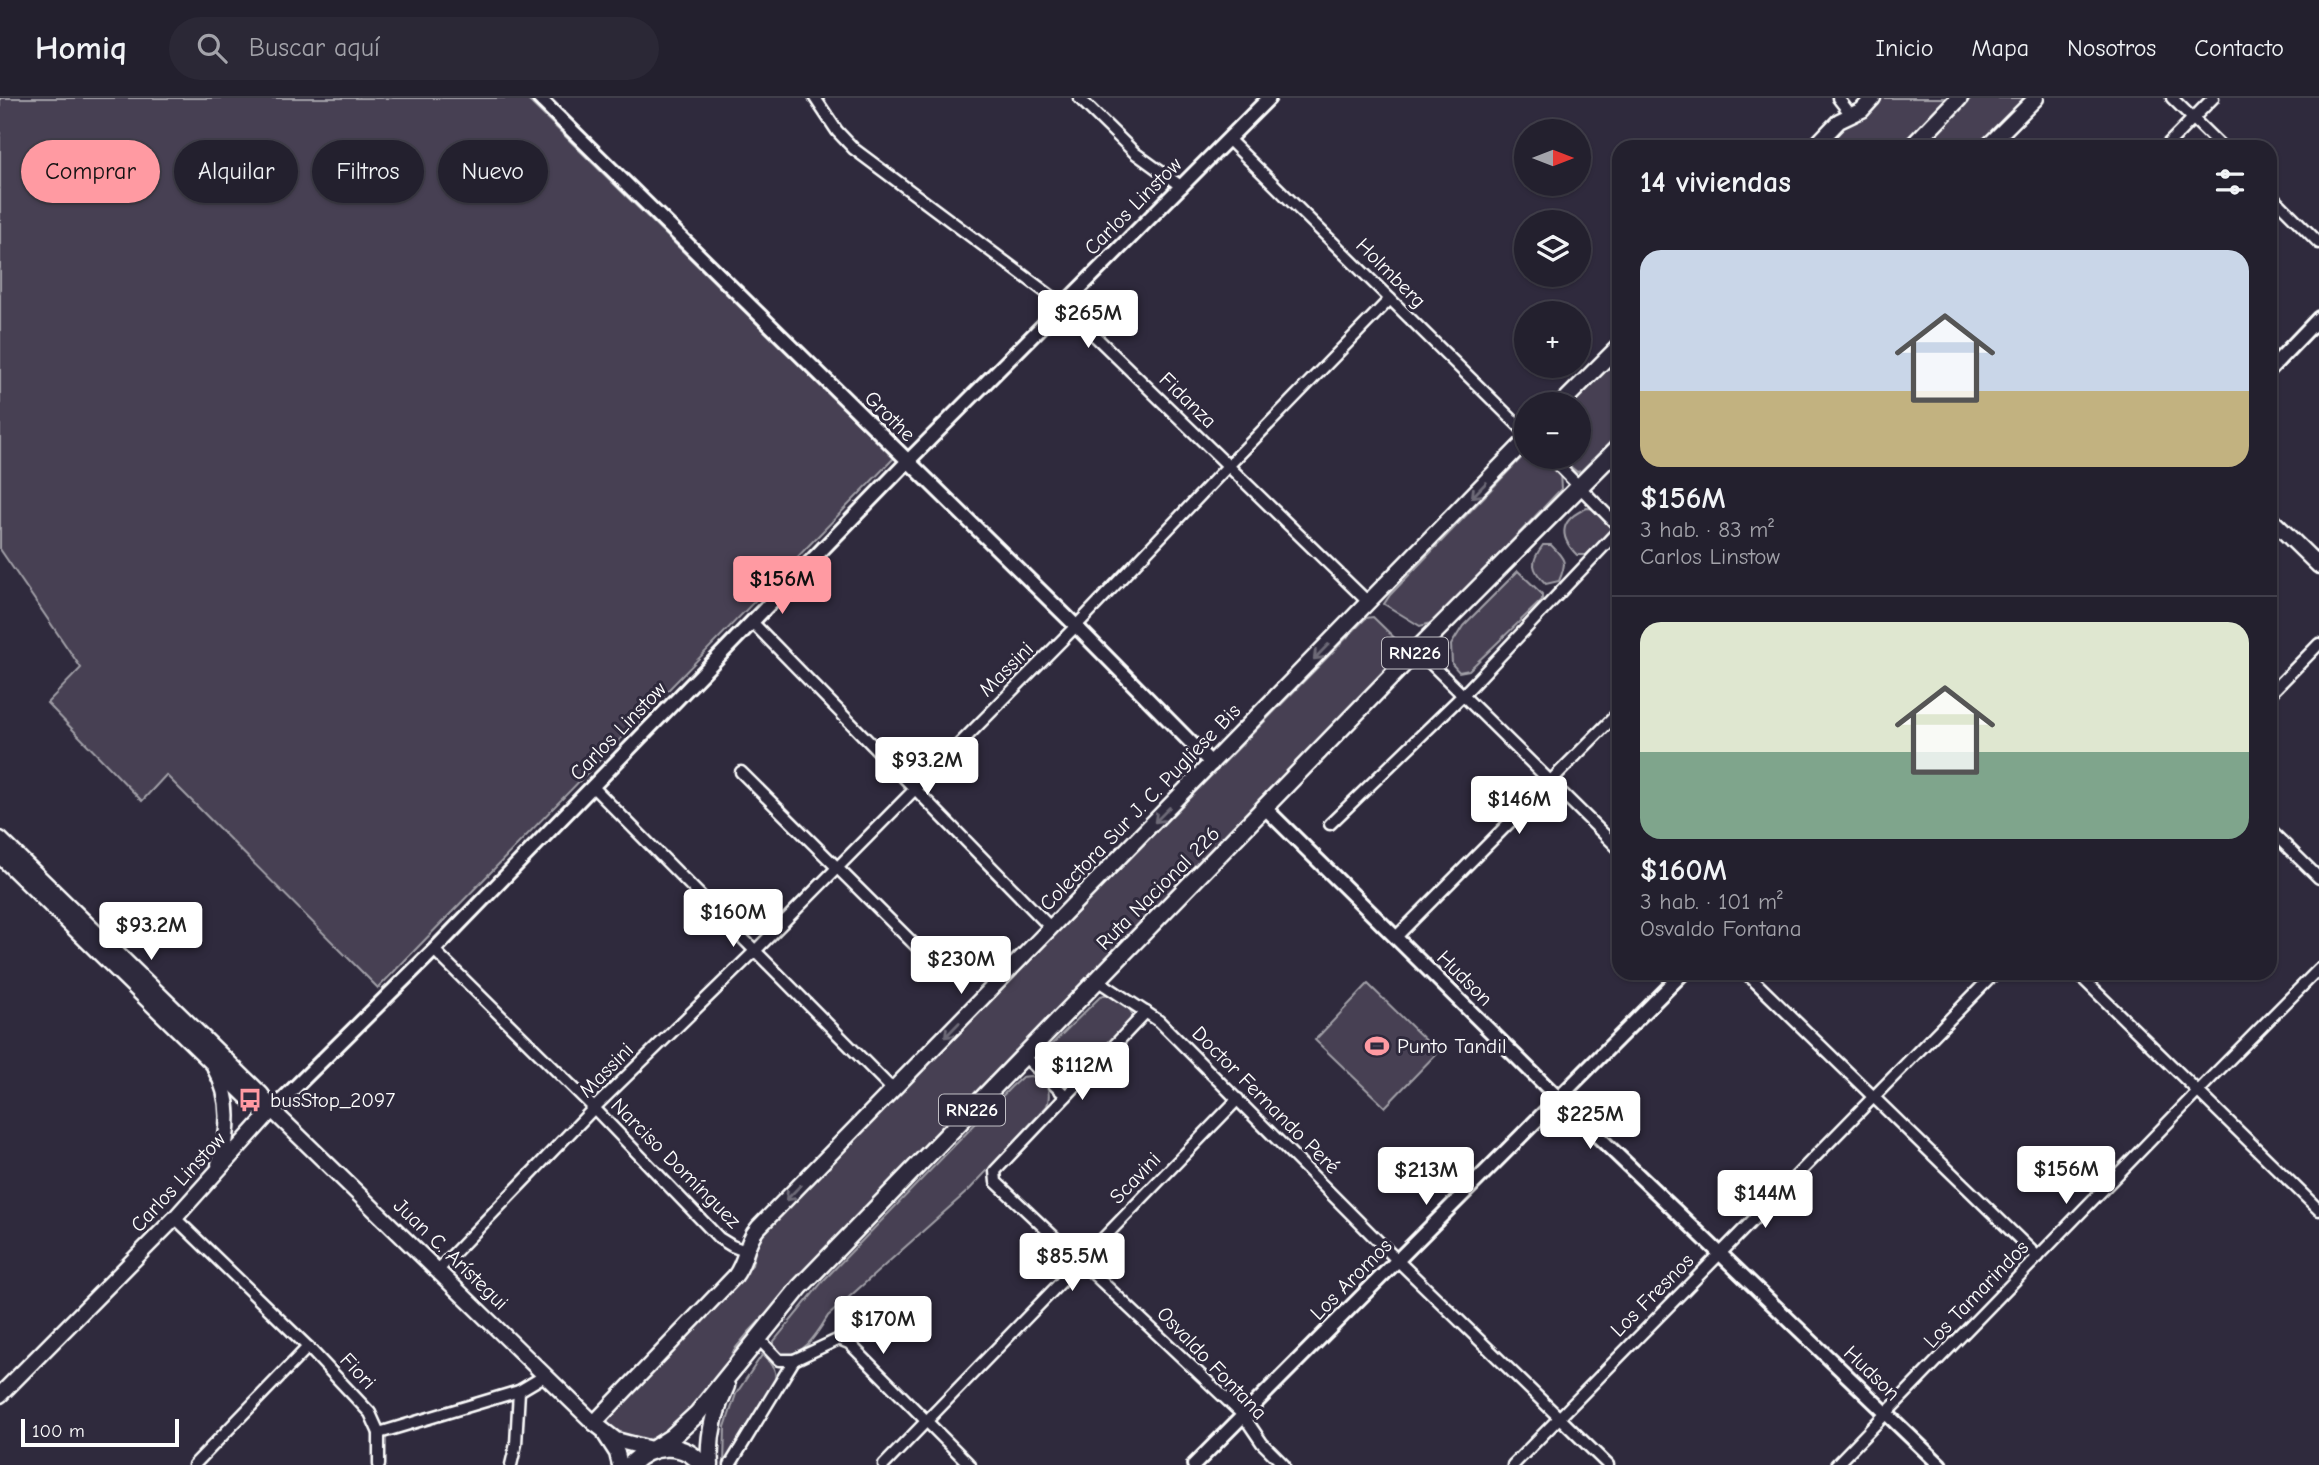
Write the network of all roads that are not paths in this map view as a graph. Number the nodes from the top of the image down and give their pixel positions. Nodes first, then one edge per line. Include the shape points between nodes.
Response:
1 (540, 98) edge
2 (815, 98) edge
3 (1079, 98) edge
4 (1269, 98) edge
5 (1838, 98) edge
6 (1873, 98) edge
7 (1959, 98) edge
8 (2036, 98) edge
9 (2172, 98) edge
10 (2213, 98) edge
11 (1847, 117) junction
12 (2193, 118) junction
13 (1228, 139) junction
14 (1821, 140) edge
15 (1919, 140) edge
16 (1994, 140) edge
17 (2172, 140) edge
18 (2215, 140) edge
19 (1182, 187) junction
20 (2277, 201) edge
21 (2319, 243) edge
22 (1390, 299) junction
23 (1063, 305) junction
24 (2319, 318) edge
25 (1612, 353) edge
26 (2277, 362) edge
27 (1573, 392) edge
28 (1514, 421) edge
29 (1514, 452) edge
30 (1612, 454) edge
31 (908, 461) junction
32 (1228, 466) junction
33 (1562, 469) edge
34 (1580, 486) junction
35 (1612, 521) edge
36 (2277, 525) edge
37 (1612, 536) edge
38 (2319, 566) edge
39 (1369, 603) junction
40 (752, 623) junction
41 (1076, 626) junction
42 (2319, 644) edge
43 (1417, 650) junction
44 (2277, 687) edge
45 (1463, 695) junction
46 (1612, 719) edge
47 (1212, 764) junction
48 (741, 772) dead end
49 (1551, 782) junction
50 (593, 787) junction
51 (915, 788) junction
52 (1266, 809) junction
53 (1330, 824) dead end
54 (2277, 837) edge
55 (0, 839) edge
56 (1612, 842) edge
57 (0, 856) edge
58 (838, 867) junction
59 (2319, 878) edge
60 (1051, 928) junction
61 (1396, 937) junction
62 (434, 950) junction
63 (756, 950) junction
64 (926, 956) dead end
65 (2319, 969) edge
66 (1097, 980) junction
67 (1677, 980) edge
68 (1753, 980) edge
69 (1989, 980) edge
70 (2084, 980) edge
71 (1146, 1012) junction
72 (1024, 1056) junction
73 (209, 1059) junction
74 (893, 1090) junction
75 (2199, 1091) junction
76 (1066, 1096) junction
77 (1874, 1097) junction
78 (1558, 1098) junction
79 (1238, 1099) junction
80 (594, 1108) junction
81 (272, 1110) junction
82 (216, 1172) junction
83 (2319, 1210) edge
84 (175, 1218) junction
85 (745, 1251) junction
86 (1720, 1254) junction
87 (2038, 1257) junction
88 (1397, 1260) junction
89 (1081, 1261) junction
90 (438, 1270) junction
91 (758, 1338) junction
92 (308, 1347) junction
93 (794, 1360) junction
94 (736, 1366) junction
95 (546, 1375) junction
96 (519, 1391) junction
97 (0, 1395) edge
98 (1886, 1413) junction
99 (1243, 1415) junction
100 (1560, 1418) junction
101 (927, 1421) junction
102 (598, 1426) junction
103 (379, 1433) junction
104 (653, 1449) junction
105 (194, 1465) edge
106 (379, 1465) edge
107 (511, 1465) edge
108 (620, 1465) edge
109 (630, 1465) edge
110 (702, 1465) edge
111 (710, 1465) edge
112 (730, 1465) edge
113 (884, 1465) edge
114 (970, 1465) edge
115 (1195, 1465) edge
116 (1284, 1465) edge
117 (1513, 1465) edge
118 (1608, 1465) edge
119 (1836, 1465) edge
120 (1940, 1465) edge

1 - 31 street, Grothe
2 - 23 street, Fidanza via 855,149
3 - 19 street via 1135,153
4 - 13 street, Carlos Linstow
5 - 11 street
6 - 11 main road
7 - 15 highway
8 - 16 main road
9 - 12 street
10 - 12 street
11 - 14 main road
12 - 17 street
12 - 18 street
13 - 19 street, Carlos Linstow
13 - 22 street, Holmberg
19 - 23 street, Carlos Linstow
20 - 21 street
22 - 28 street, Holmberg
22 - 32 street, Massini
23 - 31 street, Carlos Linstow
23 - 32 street, Fidanza
24 - 26 street
25 - 27 main road
29 -> 39 main road, Colectora Sur J. C. Pugliese Bis
30 - 34 highway, Ruta Nacional 226 / RN226
31 - 40 street, Carlos Linstow
31 - 41 street, Grothe
32 - 39 street, Fidanza
32 - 41 street, Massini
33 - 34 street
34 - 35 street
34 - 43 highway, Ruta Nacional 226 / RN226
36 - 38 main road
37 - 45 street
39 -> 47 main road, Colectora Sur J. C. Pugliese Bis
40 - 50 street, Carlos Linstow
40 - 51 street
41 - 47 street, Grothe
41 - 51 street, Massini
42 - 44 street
43 - 45 street
43 - 52 highway, Ruta Nacional 226 / RN226
45 - 49 street
45 - 53 street
46 - 49 street
47 -> 60 main road, Colectora Sur J. C. Pugliese Bis
48 - 58 street
49 - 56 street
49 - 61 street
50 - 62 street, Carlos Linstow
50 - 63 street
51 - 58 street, Massini
51 - 60 street
52 - 61 street, Hudson
52 - 66 highway, Ruta Nacional 226 / RN226
54 - 59 street
55 - 81 main road via 261,1094
57 - 73 main road
58 - 63 street, Massini
58 - 64 street
60 -> 74 main road, Colectora Sur J. C. Pugliese Bis
61 - 78 street, Hudson
62 - 80 street, Narciso Domínguez
62 - 81 street, Carlos Linstow
63 - 74 street
63 - 80 street, Massini
65 - 75 street, Los Tamarindos
66 - 71 street, Doctor Fernando Peré
66 - 72 highway, Ruta Nacional 226 / RN226
67 - 78 street, Los Aromos
68 - 77 street
69 - 77 street, Los Fresnos
70 - 75 street
71 - 76 street
71 - 79 street, Doctor Fernando Peré
72 - 76 street
72 - 91 highway, Ruta Nacional 226 / RN226 via 800,1287
73 - 81 main road via 250,1100
73 - 82 main road via 228,1111 227,1137
74 -> 85 main road, Colectora Sur J. C. Pugliese Bis via 758,1228
75 - 83 street
75 - 87 street, Los Tamarindos
76 - 89 street, Osvaldo Fontana via 995,1171 996,1182
77 - 86 street, Los Fresnos
77 - 87 street
78 - 86 street, Hudson
78 - 88 street, Los Aromos
79 - 88 street, Doctor Fernando Peré
79 - 89 street, Scavini
80 - 85 street, Narciso Domínguez via 719,1238
80 - 90 street, Massini
81 - 82 main road, Carlos Linstow
81 - 90 main road, Juan C. Arístegui
82 - 84 main road, Carlos Linstow
84 - 92 street, Fiori
84 - 97 main road, Carlos Linstow
85 - 102 main road, Colectora Sur J. C. Pugliese Bis via 735,1276
86 - 98 street, Hudson
86 - 100 street, Los Fresnos
87 - 98 street, Los Tamarindos
88 - 99 street, Los Aromos
88 - 100 street, Doctor Fernando Peré
89 - 99 street, Osvaldo Fontana
89 - 101 street, Scavini
90 - 95 main road, Juan C. Arístegui
91 - 93 street via 779,1360
91 - 94 highway, Ruta Nacional 226 / RN226
92 - 103 street, Fiori via 370,1413
92 - 105 street
93 - 101 street via 839,1339 849,1343
93 - 112 street
94 - 104 highway, Ruta Nacional 226 / RN226 via 688,1423
94 - 111 highway, Ruta Nacional 226 / RN226 via 715,1411
95 - 96 street
95 - 102 main road, Juan C. Arístegui
96 - 103 street
96 - 107 street
98 - 119 street, Los Tamarindos
98 - 120 street, Hudson
99 - 115 street, Los Aromos
99 - 116 street, Osvaldo Fontana
100 - 117 street, Los Fresnos
100 - 118 street, Doctor Fernando Peré
101 - 113 street, Scavini
101 - 114 street
102 - 104 main road, Juan C. Arístegui via 621,1442
102 - 108 main road, Juan C. Arístegui
103 - 106 street
104 - 109 highway, Ruta Nacional 226 / RN226
104 - 110 highway via 678,1448

